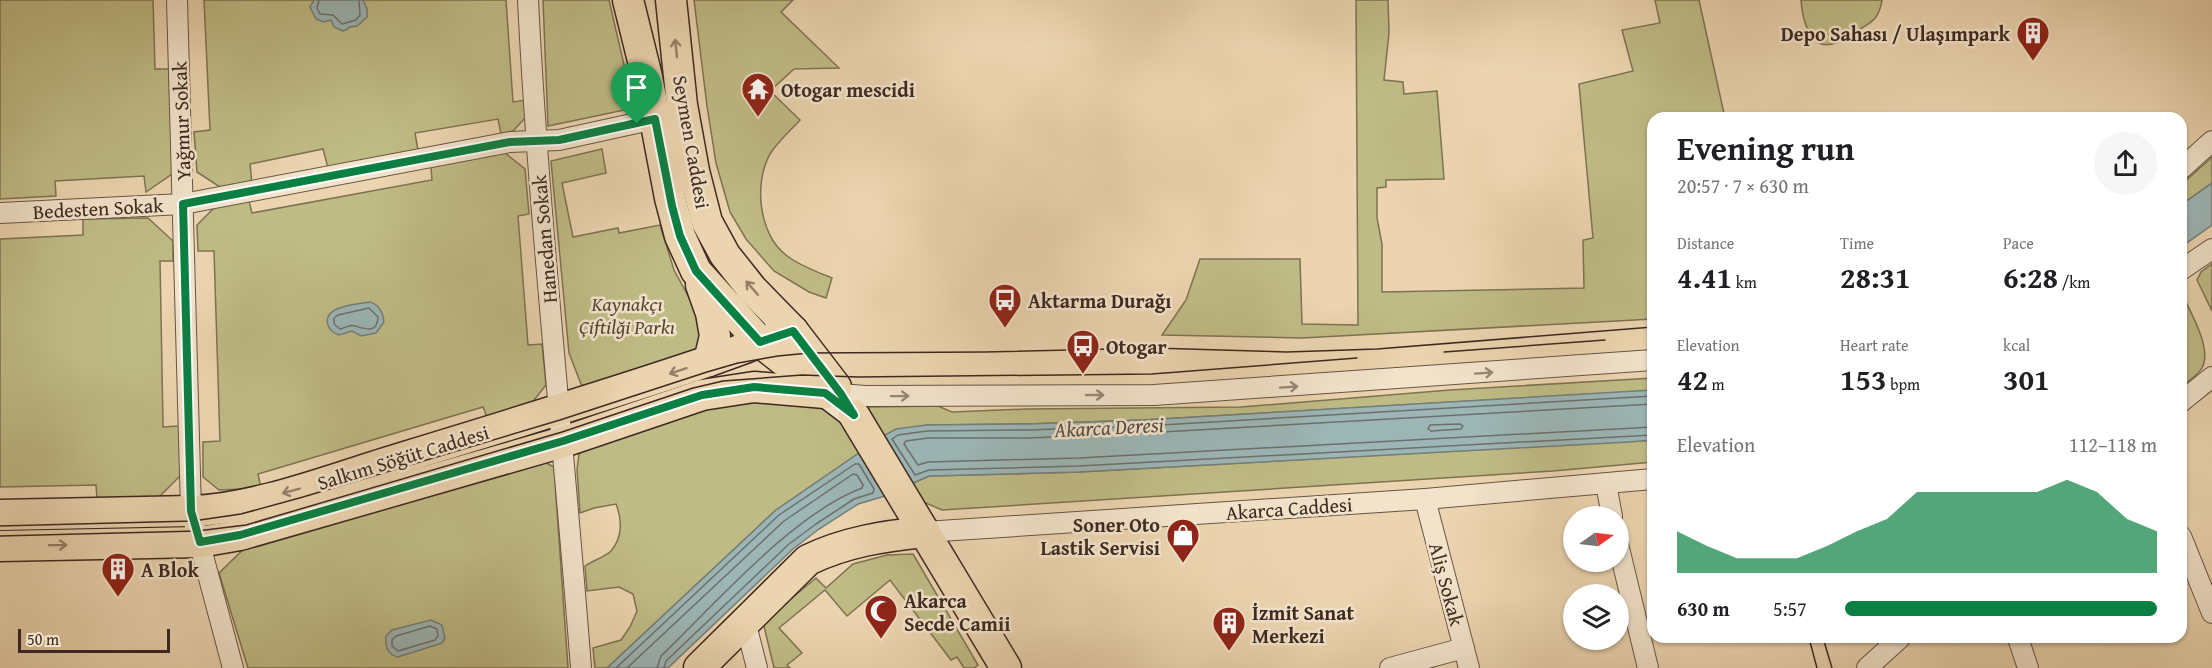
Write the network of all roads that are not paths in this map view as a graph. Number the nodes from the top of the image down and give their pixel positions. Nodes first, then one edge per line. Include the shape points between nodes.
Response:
1 (177, 0) edge
2 (528, 0) edge
3 (628, 0) edge
4 (671, 0) edge
5 (655, 119) junction
6 (535, 141) junction
7 (2212, 141) edge
8 (2187, 164) edge
9 (183, 204) junction
10 (0, 213) edge
11 (2212, 249) edge
12 (2187, 266) edge
13 (696, 271) junction
14 (793, 331) junction
15 (760, 342) junction
16 (1647, 360) edge
17 (709, 361) junction
18 (2212, 377) edge
19 (2187, 397) edge
20 (840, 401) junction
21 (560, 409) junction
22 (563, 441) junction
23 (1647, 480) edge
24 (1606, 484) junction
25 (1425, 499) junction
26 (1610, 506) edge
27 (191, 511) junction
28 (0, 515) edge
29 (917, 520) junction
30 (200, 542) junction
31 (0, 546) edge
32 (2187, 551) edge
33 (1625, 572) edge
34 (2212, 613) edge
35 (745, 621) junction
36 (1894, 643) edge
37 (2020, 643) edge
38 (1464, 648) junction
39 (233, 668) edge
40 (581, 668) edge
41 (699, 668) edge
42 (757, 668) edge
43 (1006, 668) edge
44 (1390, 668) edge
45 (1469, 668) edge
46 (1648, 668) edge
47 (1867, 668) edge
48 (2028, 668) edge

1 - 9 street, Yağmur Sokak
2 - 6 street, Hanedan Sokak
3 - 5 main road, Seymen Caddesi
14 -> 4 main road, Seymen Caddesi via 725,255 707,222 682,105
5 - 6 street, Bedesten Sokak via 559,140
5 - 13 main road, Seymen Caddesi via 680,236
6 - 9 street, Bedesten Sokak via 510,142
6 - 21 street, Hanedan Sokak
7 - 8 street
9 - 10 street, Bedesten Sokak
9 - 27 street, Yağmur Sokak
11 - 12 street
13 - 15 main road, Seymen Caddesi
13 - 17 main road via 715,336
14 - 15 main road, Salkım Söğüt Caddesi
14 - 20 main road, Seymen Caddesi
15 - 17 main road, Salkım Söğüt Caddesi
15 - 20 main road, Seymen Caddesi
20 -> 16 street via 861,396 1154,395
17 -> 21 main road, Salkım Söğüt Caddesi
18 - 19 street
20 - 22 main road via 754,387 702,395
20 - 29 main road, Seymen Caddesi
21 - 22 street, Hanedan Sokak
21 -> 27 main road, Salkım Söğüt Caddesi via 298,490 238,505
22 - 30 main road via 240,535
22 - 40 street, Hanedan Sokak
23 - 24 street, Akarca Caddesi
24 - 25 street, Akarca Caddesi
24 - 26 street
25 - 29 street, Akarca Caddesi
25 - 38 street, Aliş Sokak
27 - 28 main road, Salkım Söğüt Caddesi
27 - 30 street, Yağmur Sokak
29 - 35 main road via 808,560
29 - 43 main road, Seymen Caddesi
31 -> 30 main road
30 - 39 street, Yağmur Sokak
32 - 34 street
33 - 46 street
35 - 41 main road
35 - 42 street
36 - 47 street
37 - 48 street
38 - 44 street
38 - 45 street, Aliş Sokak

